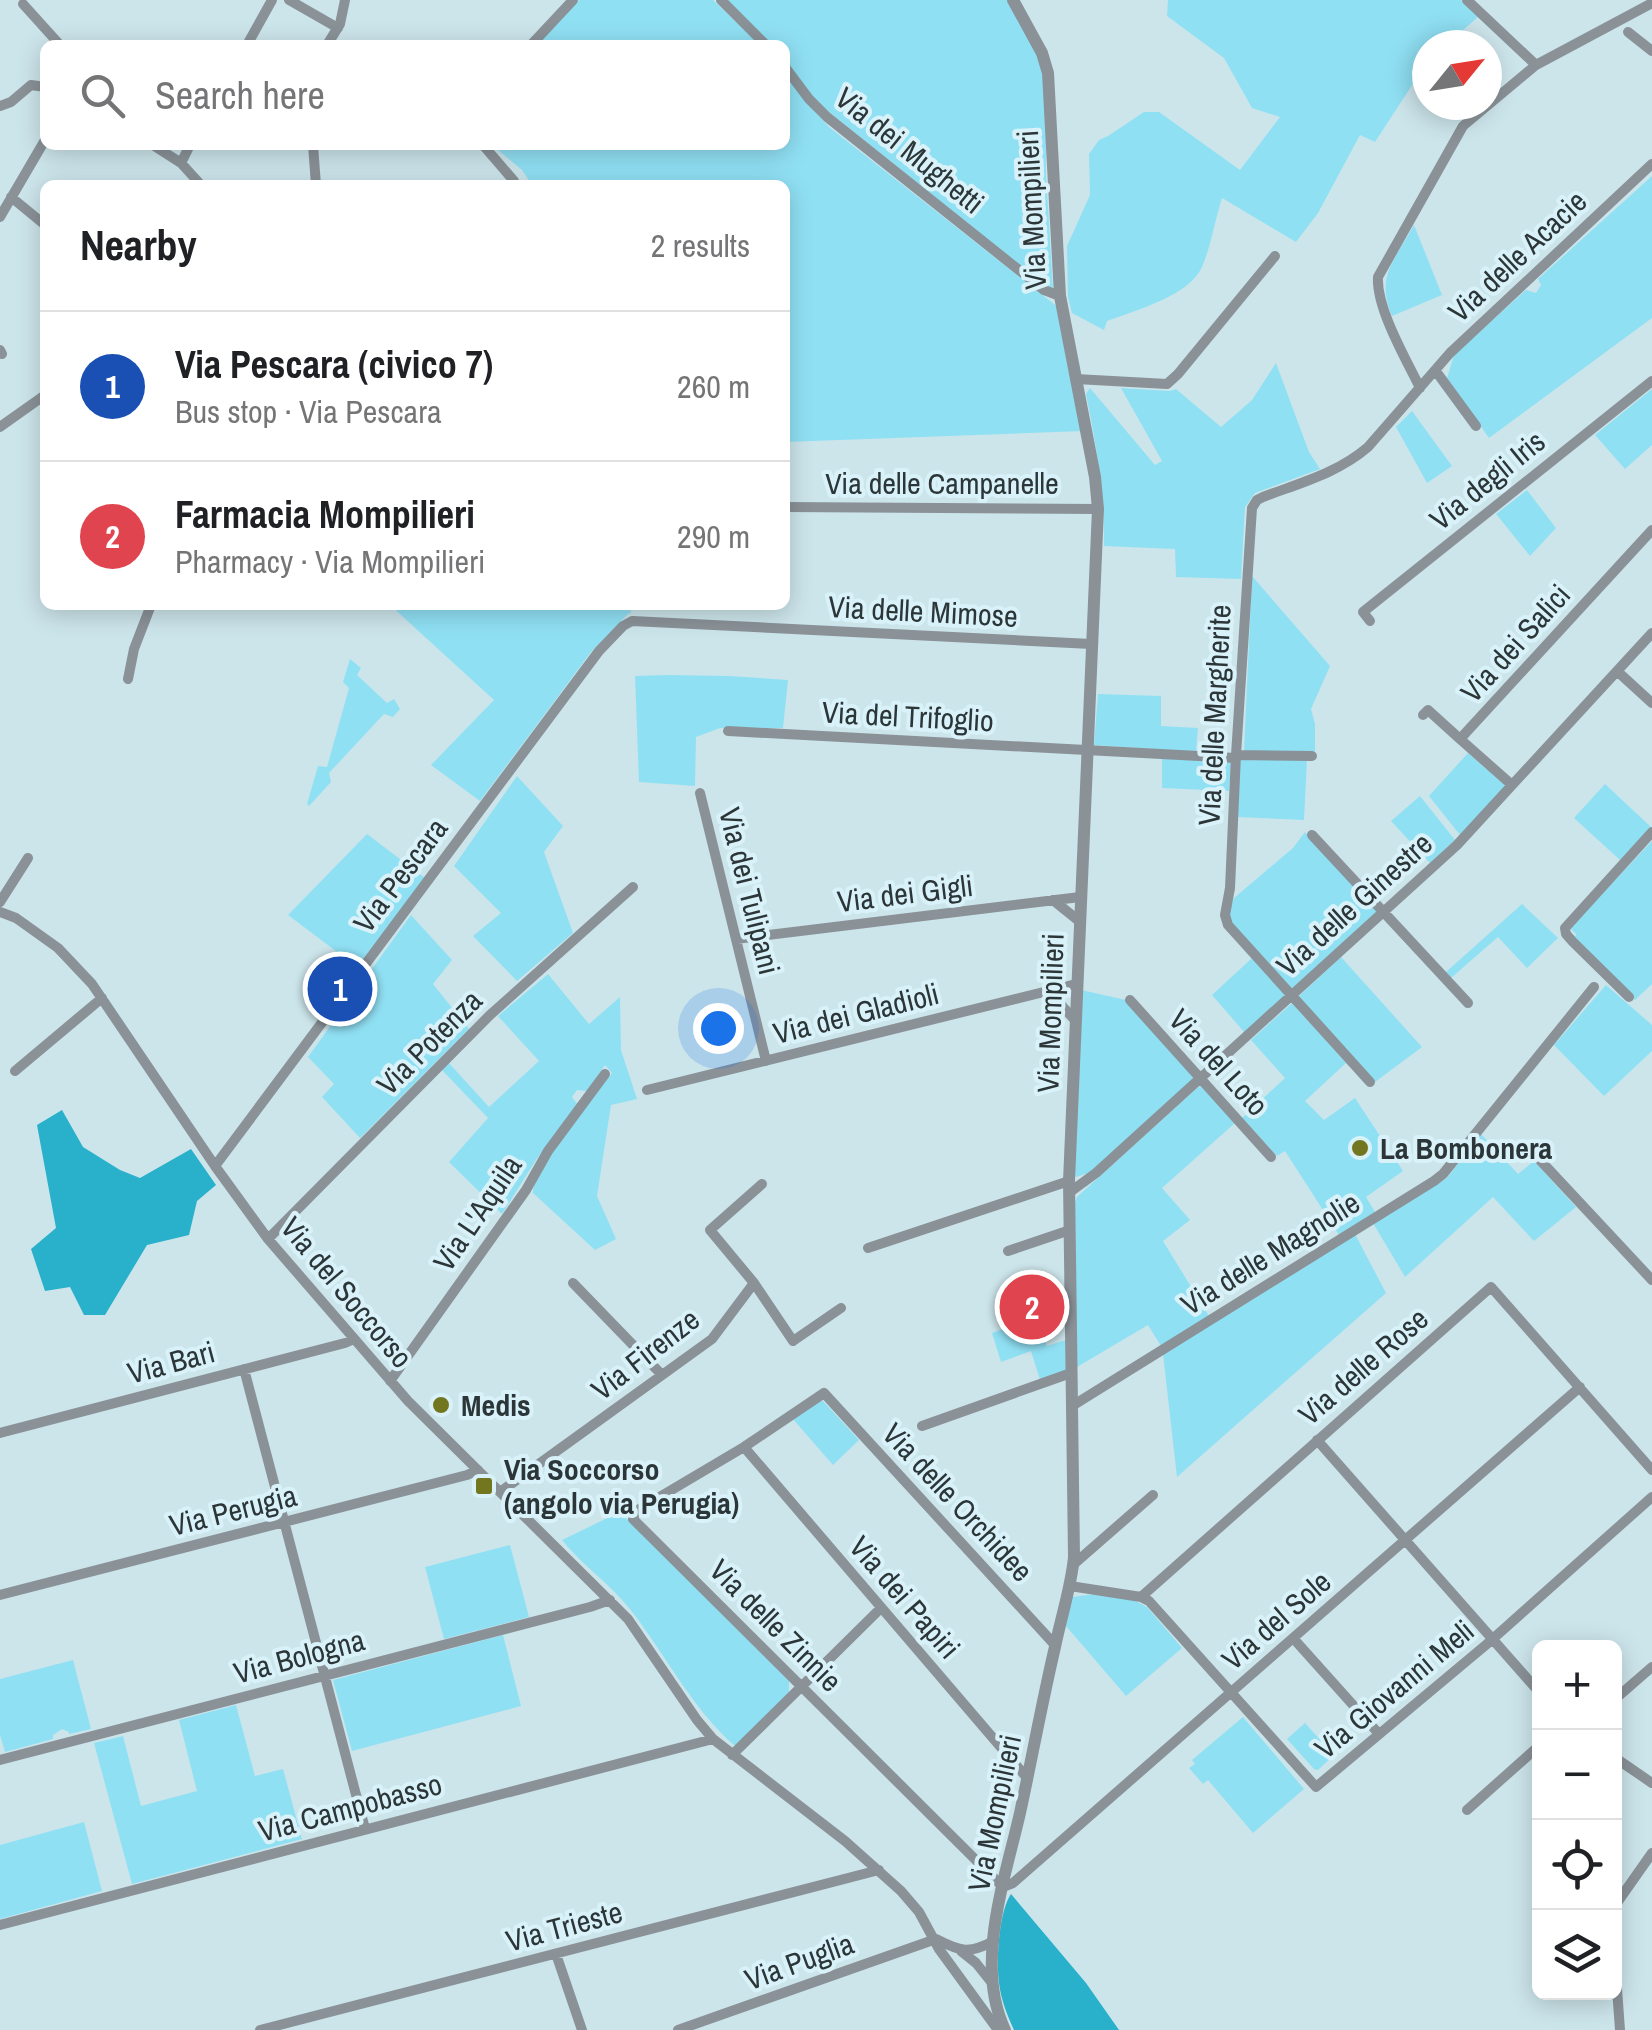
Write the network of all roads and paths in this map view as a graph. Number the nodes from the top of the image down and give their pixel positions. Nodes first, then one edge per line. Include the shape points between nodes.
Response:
1 (272, 0) edge
2 (289, 0) edge
3 (345, 0) edge
4 (573, 0) edge
5 (722, 0) edge
6 (1012, 0) edge
7 (1467, 0) edge
8 (1652, 3) edge
9 (22, 4) dead end
10 (338, 28) junction
11 (1628, 32) dead end
12 (55, 40) edge
13 (250, 40) edge
14 (331, 40) edge
15 (537, 40) edge
16 (761, 40) edge
17 (1652, 50) edge
18 (1536, 65) junction
19 (790, 74) edge
20 (40, 86) edge
21 (0, 106) edge
22 (40, 149) edge
23 (161, 150) edge
24 (187, 150) edge
25 (314, 150) edge
26 (488, 150) edge
27 (180, 162) junction
28 (1652, 164) edge
29 (196, 180) edge
30 (316, 180) edge
31 (513, 180) edge
32 (12, 198) junction
33 (0, 217) edge
34 (40, 221) edge
35 (1274, 256) dead end
36 (1060, 296) junction
37 (1436, 370) junction
38 (1076, 379) junction
39 (1652, 381) edge
40 (1420, 388) junction
41 (40, 399) edge
42 (1476, 426) dead end
43 (0, 427) edge
44 (790, 507) edge
45 (1098, 509) junction
46 (1652, 530) edge
47 (149, 610) edge
48 (1370, 621) dead end
49 (632, 622) joint
50 (1652, 633) edge
51 (1091, 644) junction
52 (1617, 671) junction
53 (128, 679) dead end
54 (1652, 702) edge
55 (1423, 716) dead end
56 (728, 731) dead end
57 (1460, 739) junction
58 (1086, 750) junction
59 (1312, 756) dead end
60 (1236, 757) junction
61 (1512, 786) junction
62 (700, 792) dead end
63 (1652, 832) edge
64 (1312, 834) dead end
65 (28, 858) dead end
66 (632, 887) dead end
67 (1080, 897) junction
68 (1053, 900) junction
69 (0, 902) edge
70 (0, 912) edge
71 (1383, 912) junction
72 (1079, 921) junction
73 (736, 939) junction
74 (1076, 984) junction
75 (1594, 986) dead end
76 (1048, 991) junction
77 (1291, 994) junction
78 (1629, 997) dead end
79 (102, 998) junction
80 (1130, 1000) dead end
81 (1468, 1003) dead end
82 (1074, 1018) junction
83 (766, 1060) junction
84 (15, 1071) dead end
85 (605, 1074) dead end
86 (1201, 1079) junction
87 (1370, 1082) dead end
88 (648, 1090) dead end
89 (1271, 1157) dead end
90 (1539, 1159) dead end
91 (215, 1166) junction
92 (762, 1184) dead end
93 (1069, 1186) junction
94 (1070, 1230) junction
95 (268, 1239) junction
96 (868, 1248) dead end
97 (1008, 1250) dead end
98 (1652, 1280) edge
99 (573, 1283) dead end
100 (754, 1283) junction
101 (841, 1308) dead end
102 (354, 1338) junction
103 (244, 1369) junction
104 (1072, 1373) junction
105 (662, 1375) junction
106 (390, 1382) junction
107 (1580, 1388) junction
108 (824, 1393) joint
109 (1072, 1406) junction
110 (922, 1426) dead end
111 (0, 1433) edge
112 (1317, 1440) junction
113 (744, 1447) junction
114 (478, 1470) junction
115 (1652, 1470) edge
116 (500, 1492) junction
117 (1153, 1495) dead end
118 (1652, 1496) edge
119 (285, 1522) junction
120 (1404, 1540) junction
121 (1074, 1564) junction
122 (1070, 1586) junction
123 (0, 1595) edge
124 (1141, 1597) junction
125 (610, 1600) junction
126 (881, 1608) junction
127 (1293, 1638) junction
128 (1492, 1640) junction
129 (1055, 1645) junction
130 (1652, 1666) edge
131 (325, 1675) junction
132 (1532, 1685) edge
133 (802, 1686) junction
134 (1231, 1692) junction
135 (1622, 1693) edge
136 (1378, 1734) junction
137 (713, 1739) junction
138 (1532, 1752) edge
139 (732, 1755) junction
140 (0, 1760) edge
141 (1622, 1763) edge
142 (1028, 1779) junction
143 (1652, 1784) edge
144 (1466, 1810) dead end
145 (366, 1829) junction
146 (1652, 1853) edge
147 (879, 1870) junction
148 (1003, 1886) junction
149 (1622, 1895) edge
150 (0, 1925) edge
151 (936, 1939) junction
152 (994, 1941) junction
153 (960, 1950) junction
154 (556, 1954) junction
155 (959, 1976) junction
156 (989, 1976) junction
157 (1618, 2000) edge
158 (260, 2030) edge
159 (582, 2030) edge
160 (678, 2030) edge
161 (1001, 2030) edge
162 (1620, 2030) edge

1 - 13 street
2 - 10 street
3 - 10 street
4 - 15 street
5 - 16 street
6 - 36 street, Via Mompilieri via 1048,74
7 - 18 street
8 - 18 street
9 - 12 street
10 - 14 street
11 - 17 street
18 - 40 street via 1463,126 1378,277 1377,291
19 - 36 street, Via dei Mughetti via 827,117
20 - 21 street via 30,85
22 - 32 street
23 - 27 street
24 - 27 street
25 - 30 street
26 - 31 street
27 - 29 street
28 - 37 street, Via delle Acacie
32 - 33 street
32 - 34 street
35 - 38 street via 1167,384
36 - 38 street, Via Mompilieri
37 - 40 street, Via delle Acacie
37 - 42 street
38 - 45 street, Via Mompilieri
39 - 48 street, Via degli Iris via 1363,612
40 - 60 street, Via delle Margherite via 1356,458 1263,497 1252,508
41 - 43 street
44 - 45 street, Via delle Campanelle
45 - 51 street, Via Mompilieri
46 - 57 street, Via dei Salici
47 - 53 street
49 - 51 street, Via delle Mimose
49 - 91 street, Via Pescara via 599,650
50 - 52 street, Via delle Ginestre
51 - 58 street, Via Mompilieri
52 - 54 street
52 - 61 street, Via delle Ginestre
55 - 57 street via 1428,710
56 - 58 street, Via del Trifoglio
57 - 61 street, Via dei Salici
58 - 60 street, Via del Trifoglio
58 - 67 street, Via Mompilieri
59 - 60 street, Via del Trifoglio
60 - 77 street, Via delle Margherite via 1225,916
61 - 71 street, Via delle Ginestre
62 - 73 street, Via dei Tulipani
63 - 78 street via 1565,928
64 - 71 street
65 - 69 street
66 - 95 street, Via Potenza via 490,1015
67 - 68 street, Via dei Gigli
67 - 72 street, Via Mompilieri
68 - 72 street
68 - 73 street, Via dei Gigli
70 - 79 street, Via del Soccorso via 58,948
71 - 77 street, Via delle Ginestre
71 - 81 street
72 - 74 street, Via Mompilieri
73 - 83 street, Via dei Tulipani
74 - 76 street, Via dei Gladioli
74 - 82 street, Via Mompilieri
75 - 109 street, Via delle Magnolie via 1434,1181
76 - 82 street
76 - 83 street, Via dei Gladioli
77 - 86 street, Via delle Ginestre
77 - 87 street, Via delle Margherite
79 - 84 street
79 - 91 street, Via del Soccorso
80 - 86 street, Via del Loto
82 - 93 street, Via Mompilieri
83 - 88 street, Via dei Gladioli
85 - 106 street, Via L'Aquila
86 - 89 street, Via del Loto
86 - 93 street, Via delle Ginestre via 1096,1174
90 - 98 street
91 - 95 street, Via del Soccorso
92 - 100 street via 710,1230
93 - 94 street, Via Mompilieri
93 - 96 street, Via delle Ginestre
94 - 97 street
94 - 104 street, Via Mompilieri
95 - 102 street, Via del Soccorso
99 - 105 street
100 - 101 street via 793,1340
100 - 105 street, Via Firenze via 712,1339
102 - 103 street, Via Bari
102 - 106 street, Via del Soccorso
103 - 111 street, Via Bari
103 - 119 street
104 - 109 street, Via Mompilieri
104 - 110 street
105 - 116 street, Via Firenze
106 - 114 street, Via del Soccorso
107 - 112 street, Via delle Rose via 1491,1287
107 - 115 street, Via delle Rose
107 - 120 street, Via del Sole
108 - 113 street, Via delle Zinnie
108 - 129 street, Via delle Orchidee
109 - 121 street, Via Mompilieri
112 - 120 street
112 - 124 street, Via delle Rose
113 - 126 street, Via dei Papiri
113 - 133 street, Via delle Zinnie via 636,1511 633,1519
114 - 116 street, Via del Soccorso
114 - 119 street, Via Perugia
116 - 125 street, Via del Soccorso
117 - 121 street
118 - 128 street, Via Giovanni Meli
119 - 123 street, Via Perugia
119 - 131 street
120 - 127 street, Via del Sole
120 - 128 street
121 - 122 street, Via Mompilieri
122 - 124 street
122 - 129 street, Via Mompilieri
124 - 134 street, Via Giovanni Meli
125 - 131 street, Via Bologna
125 - 137 street, Via del Soccorso
126 - 133 street
126 - 142 street, Via dei Papiri
127 - 134 street, Via del Sole
127 - 136 street
128 - 132 street
128 - 136 street, Via Giovanni Meli
129 - 142 street, Via Mompilieri
130 - 135 street
131 - 140 street, Via Bologna
131 - 145 street
133 - 139 street
133 - 148 street, Via delle Zinnie
134 - 136 street, Via Giovanni Meli via 1316,1787
134 - 148 street, Via del Sole
137 - 139 street, Via del Soccorso
137 - 145 street, Via Campobasso
138 - 144 street
139 - 147 street, Via del Soccorso
141 - 143 street
142 - 148 street, Via Mompilieri
145 - 150 street, Via Campobasso
146 - 149 street
147 - 151 street, Via del Soccorso
147 - 154 street, Via Trieste
148 - 152 street, Via Mompilieri
151 - 153 street
151 - 155 street, Via del Soccorso
151 - 160 street, Via Puglia
152 - 153 street
152 - 156 street, Via Mompilieri
153 - 156 street
154 - 158 street, Via Trieste
154 - 159 street
155 - 156 street
155 - 161 street, Via del Soccorso
156 - 161 street, Via Mompilieri
157 - 162 street

